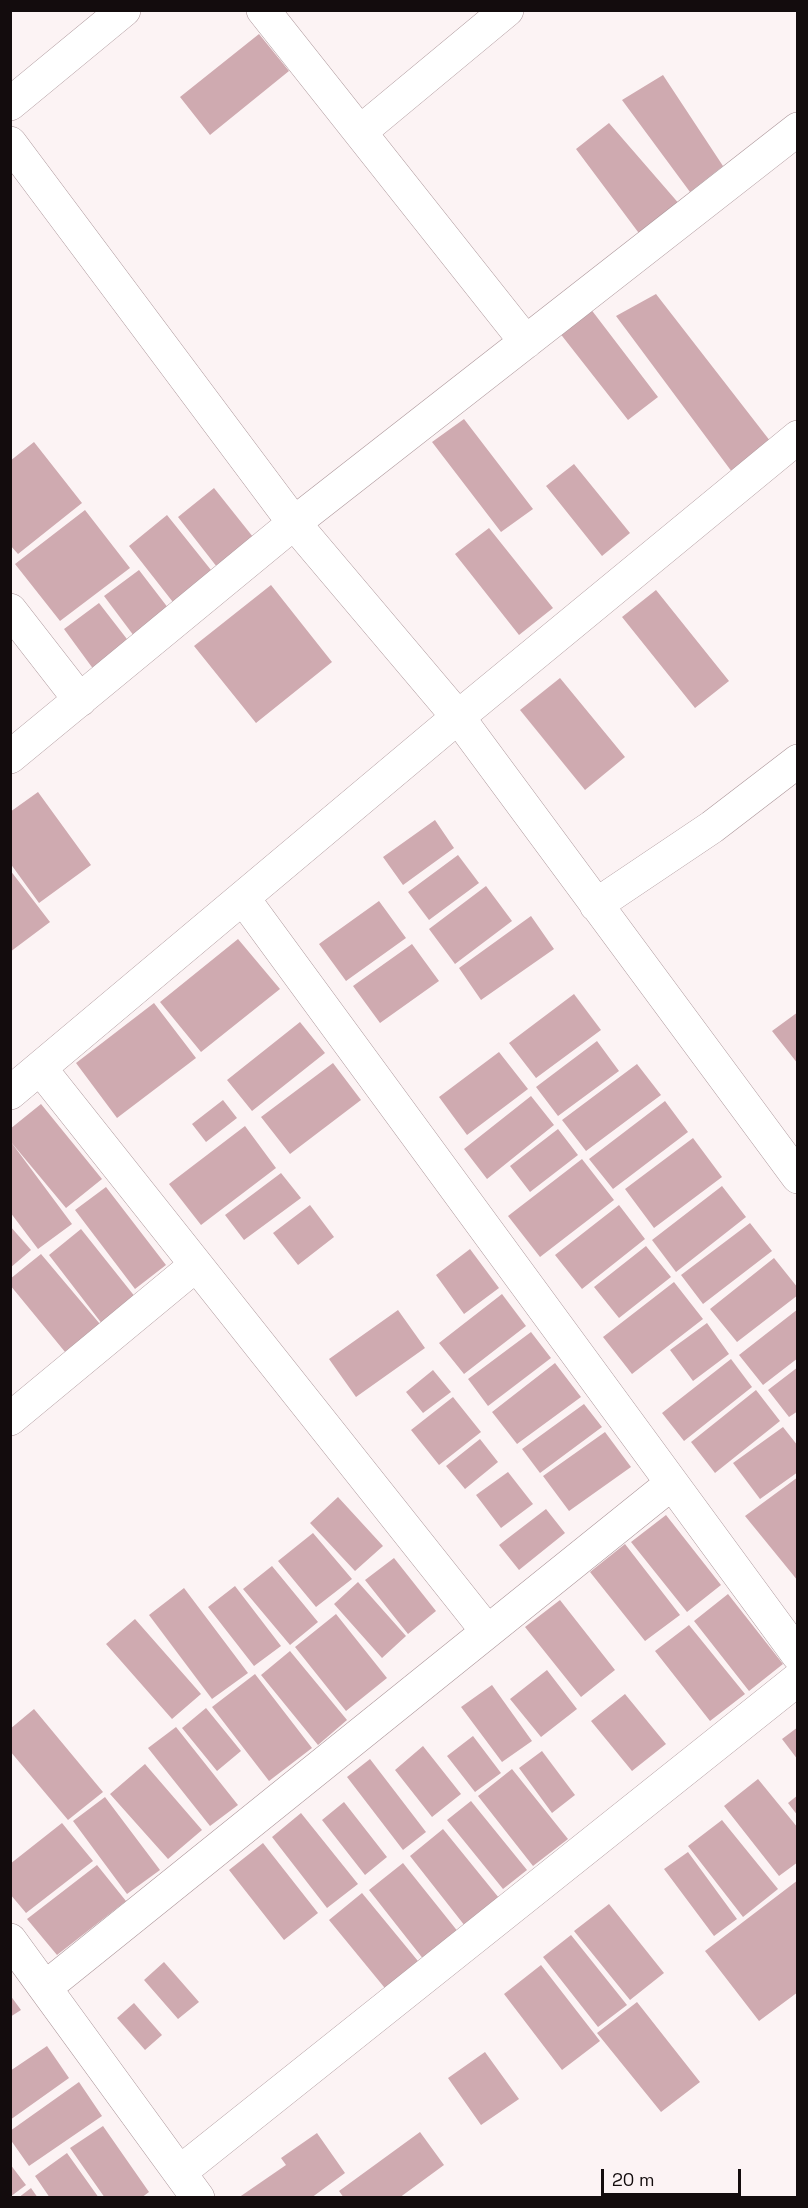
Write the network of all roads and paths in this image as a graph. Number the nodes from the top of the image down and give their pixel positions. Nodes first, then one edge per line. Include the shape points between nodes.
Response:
1 (124, 10) edge
2 (263, 10) edge
3 (507, 10) edge
4 (10, 104) edge
5 (798, 129) edge
6 (360, 132) junction
7 (10, 143) edge
8 (526, 342) junction
9 (798, 437) edge
10 (294, 523) junction
11 (10, 610) edge
12 (80, 700) junction
13 (458, 717) junction
14 (10, 757) edge
15 (798, 761) edge
16 (243, 898) junction
17 (596, 905) junction
18 (40, 1068) junction
19 (10, 1093) edge
20 (798, 1177) edge
21 (196, 1264) junction
22 (10, 1419) edge
23 (671, 1484) junction
24 (487, 1631) junction
25 (798, 1655) edge
26 (798, 1679) edge
27 (10, 1940) edge
28 (46, 1987) junction
29 (189, 2185) edge

1 - 4 street
2 - 6 street
3 - 6 street
5 - 8 street
6 - 8 street
7 - 10 street
8 - 10 street
9 - 13 street
10 - 12 street
10 - 13 street
11 - 12 street
12 - 14 street
13 - 16 street
13 - 17 street
15 - 17 street via 712,827
16 - 18 street
16 - 23 street
17 - 20 street
18 - 19 street
18 - 21 street
21 - 22 street
21 - 24 street
23 - 24 street
23 - 25 street
24 - 28 street
26 - 29 street
27 - 28 street
28 - 29 street

